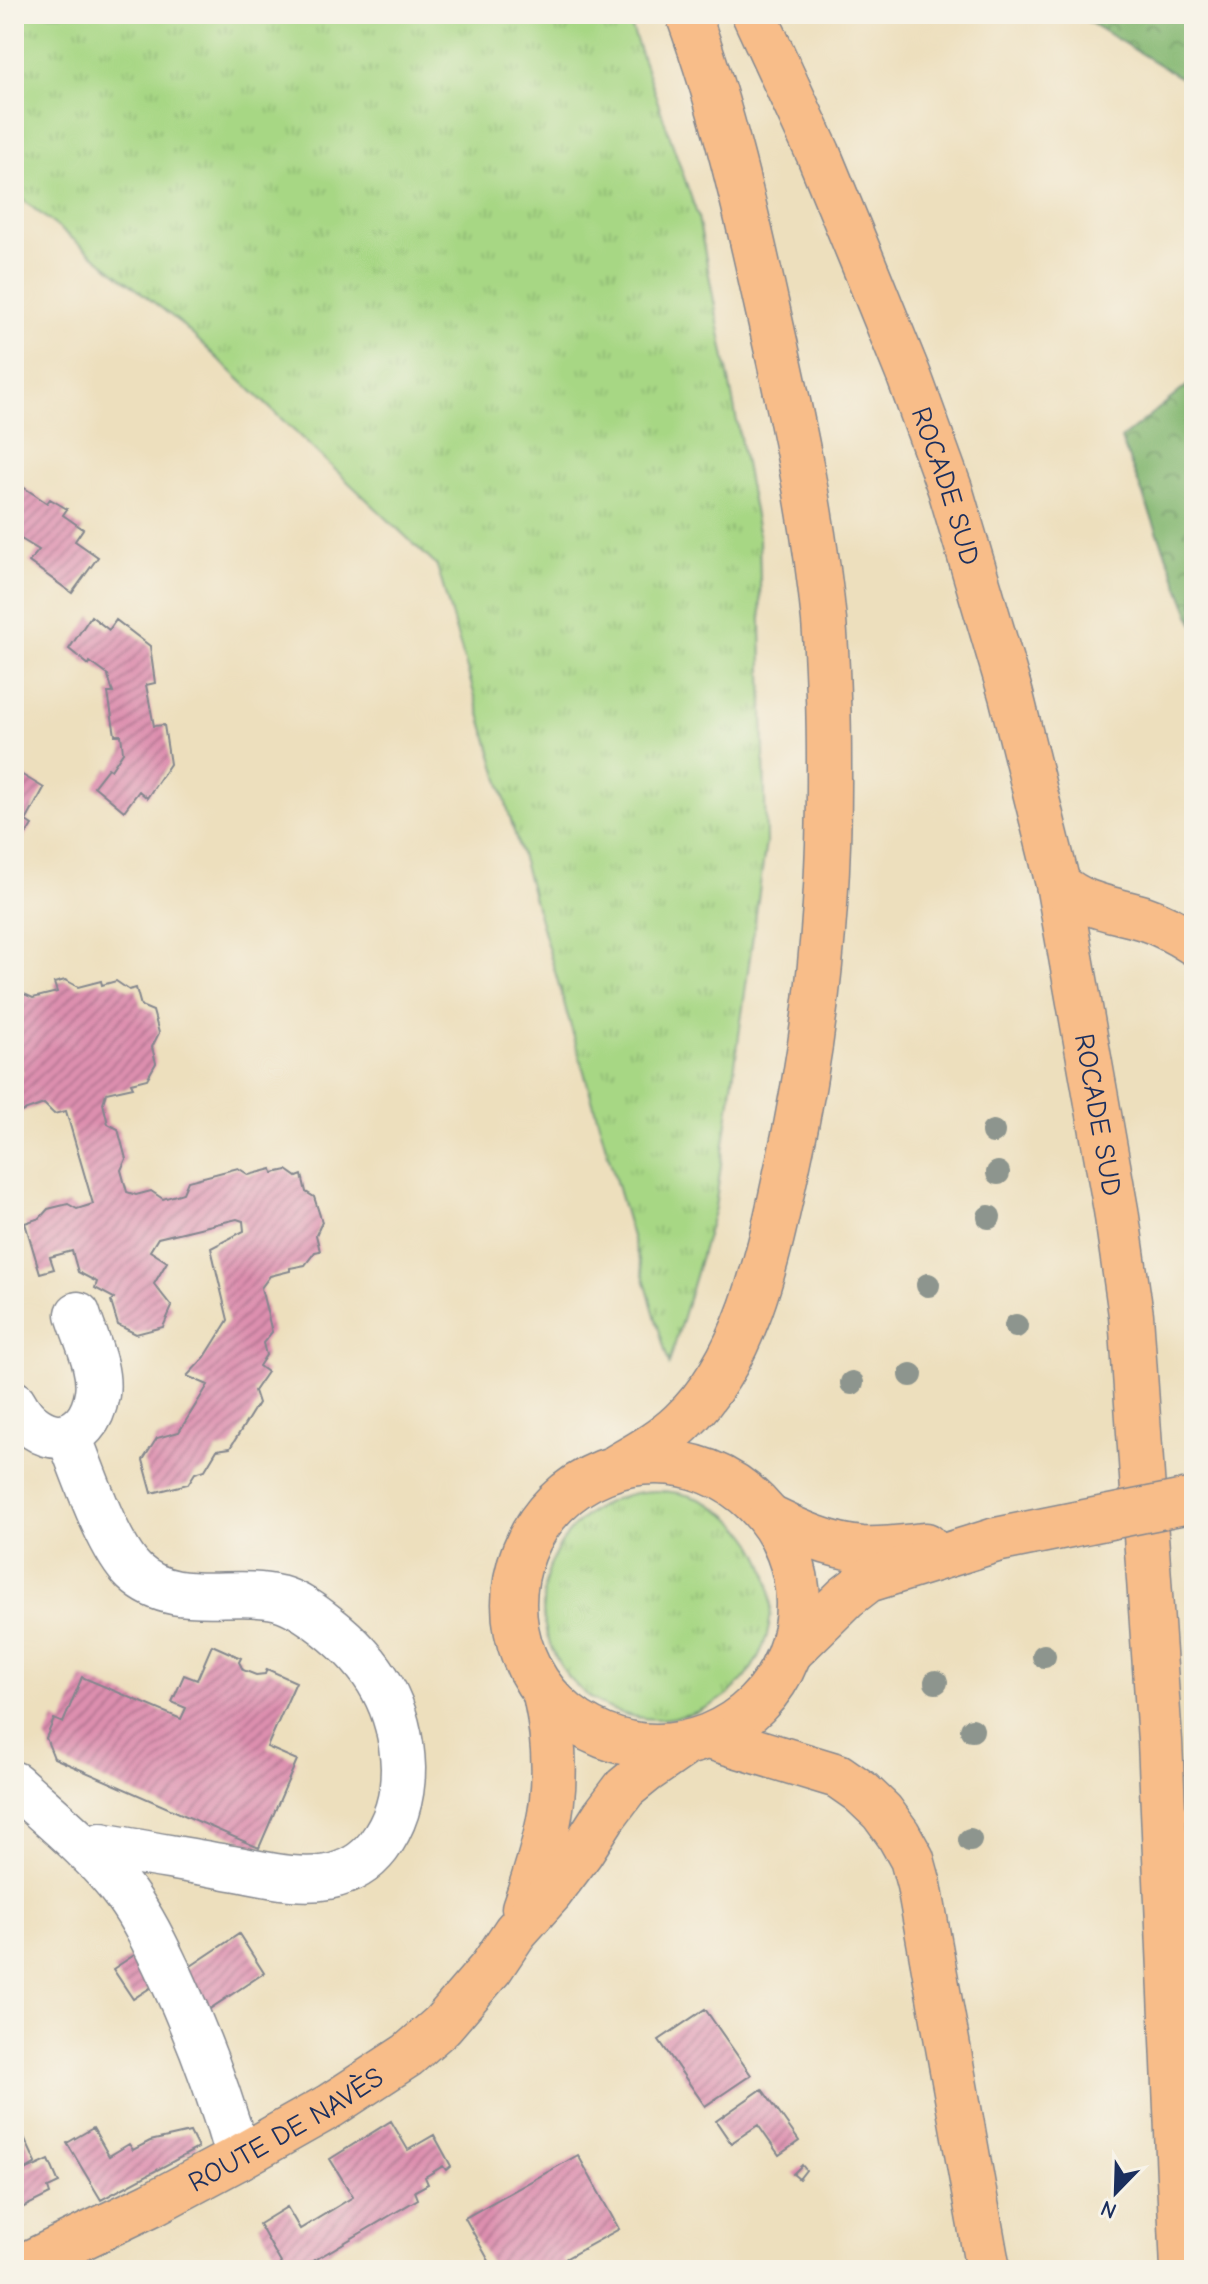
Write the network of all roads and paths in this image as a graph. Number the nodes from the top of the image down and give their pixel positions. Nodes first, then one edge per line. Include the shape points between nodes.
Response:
1 (688, 14) edge
2 (754, 14) edge
3 (1058, 884) junction
4 (1194, 943) edge
5 (78, 1314) dead end
6 (14, 1403) edge
7 (69, 1436) junction
8 (618, 1466) junction
9 (1194, 1500) edge
10 (770, 1518) junction
11 (992, 1541) junction
12 (791, 1651) junction
13 (545, 1694) junction
14 (697, 1740) junction
15 (14, 1784) edge
16 (91, 1854) junction
17 (515, 1932) junction
18 (238, 2158) junction
19 (14, 2270) edge
20 (988, 2270) edge
21 (1183, 2270) edge

1 - 8 main road via 732,158 801,465 824,621 830,828 813,1039 777,1214 750,1313 722,1372 683,1422
2 - 3 main road, ROCADE SUD via 818,153 950,489 1011,695
3 - 4 main road via 1071,896 1145,919
3 - 21 main road, ROCADE SUD via 1131,1315 1160,1741
5 - 7 lane via 97,1394 92,1411
6 - 7 lane via 34,1427 51,1436
7 - 16 lane via 109,1533 132,1570 152,1586 177,1593 279,1598 312,1614 374,1673 394,1710 402,1748 401,1795 393,1824 373,1854 350,1871 288,1877 101,1845
8 - 10 main road, ROUTE DE NAVÈS via 660,1461 702,1469 740,1489
8 - 13 main road, ROUTE DE NAVÈS via 575,1486 541,1519 519,1560 512,1607 521,1654
9 - 11 main road, ROUTE DE NAVÈS, bridge
10 - 11 main road, ROUTE DE NAVÈS via 820,1540 863,1549
10 - 12 main road, ROUTE DE NAVÈS via 797,1582 798,1617
11 - 12 main road, ROUTE DE NAVÈS via 868,1580
12 - 14 main road, ROUTE DE NAVÈS via 772,1687 744,1717
13 - 14 main road, ROUTE DE NAVÈS via 573,1721 608,1739 646,1747
13 - 17 main road, ROUTE DE NAVÈS via 555,1777 553,1805 547,1840
14 - 17 main road, ROUTE DE NAVÈS via 625,1788 558,1883
14 - 20 main road via 838,1776 882,1812 912,1859
15 - 16 lane
16 - 18 lane via 153,1938 220,2096
17 - 18 main road, ROUTE DE NAVÈS via 465,1999 408,2055
18 - 19 main road, ROUTE DE NAVÈS

